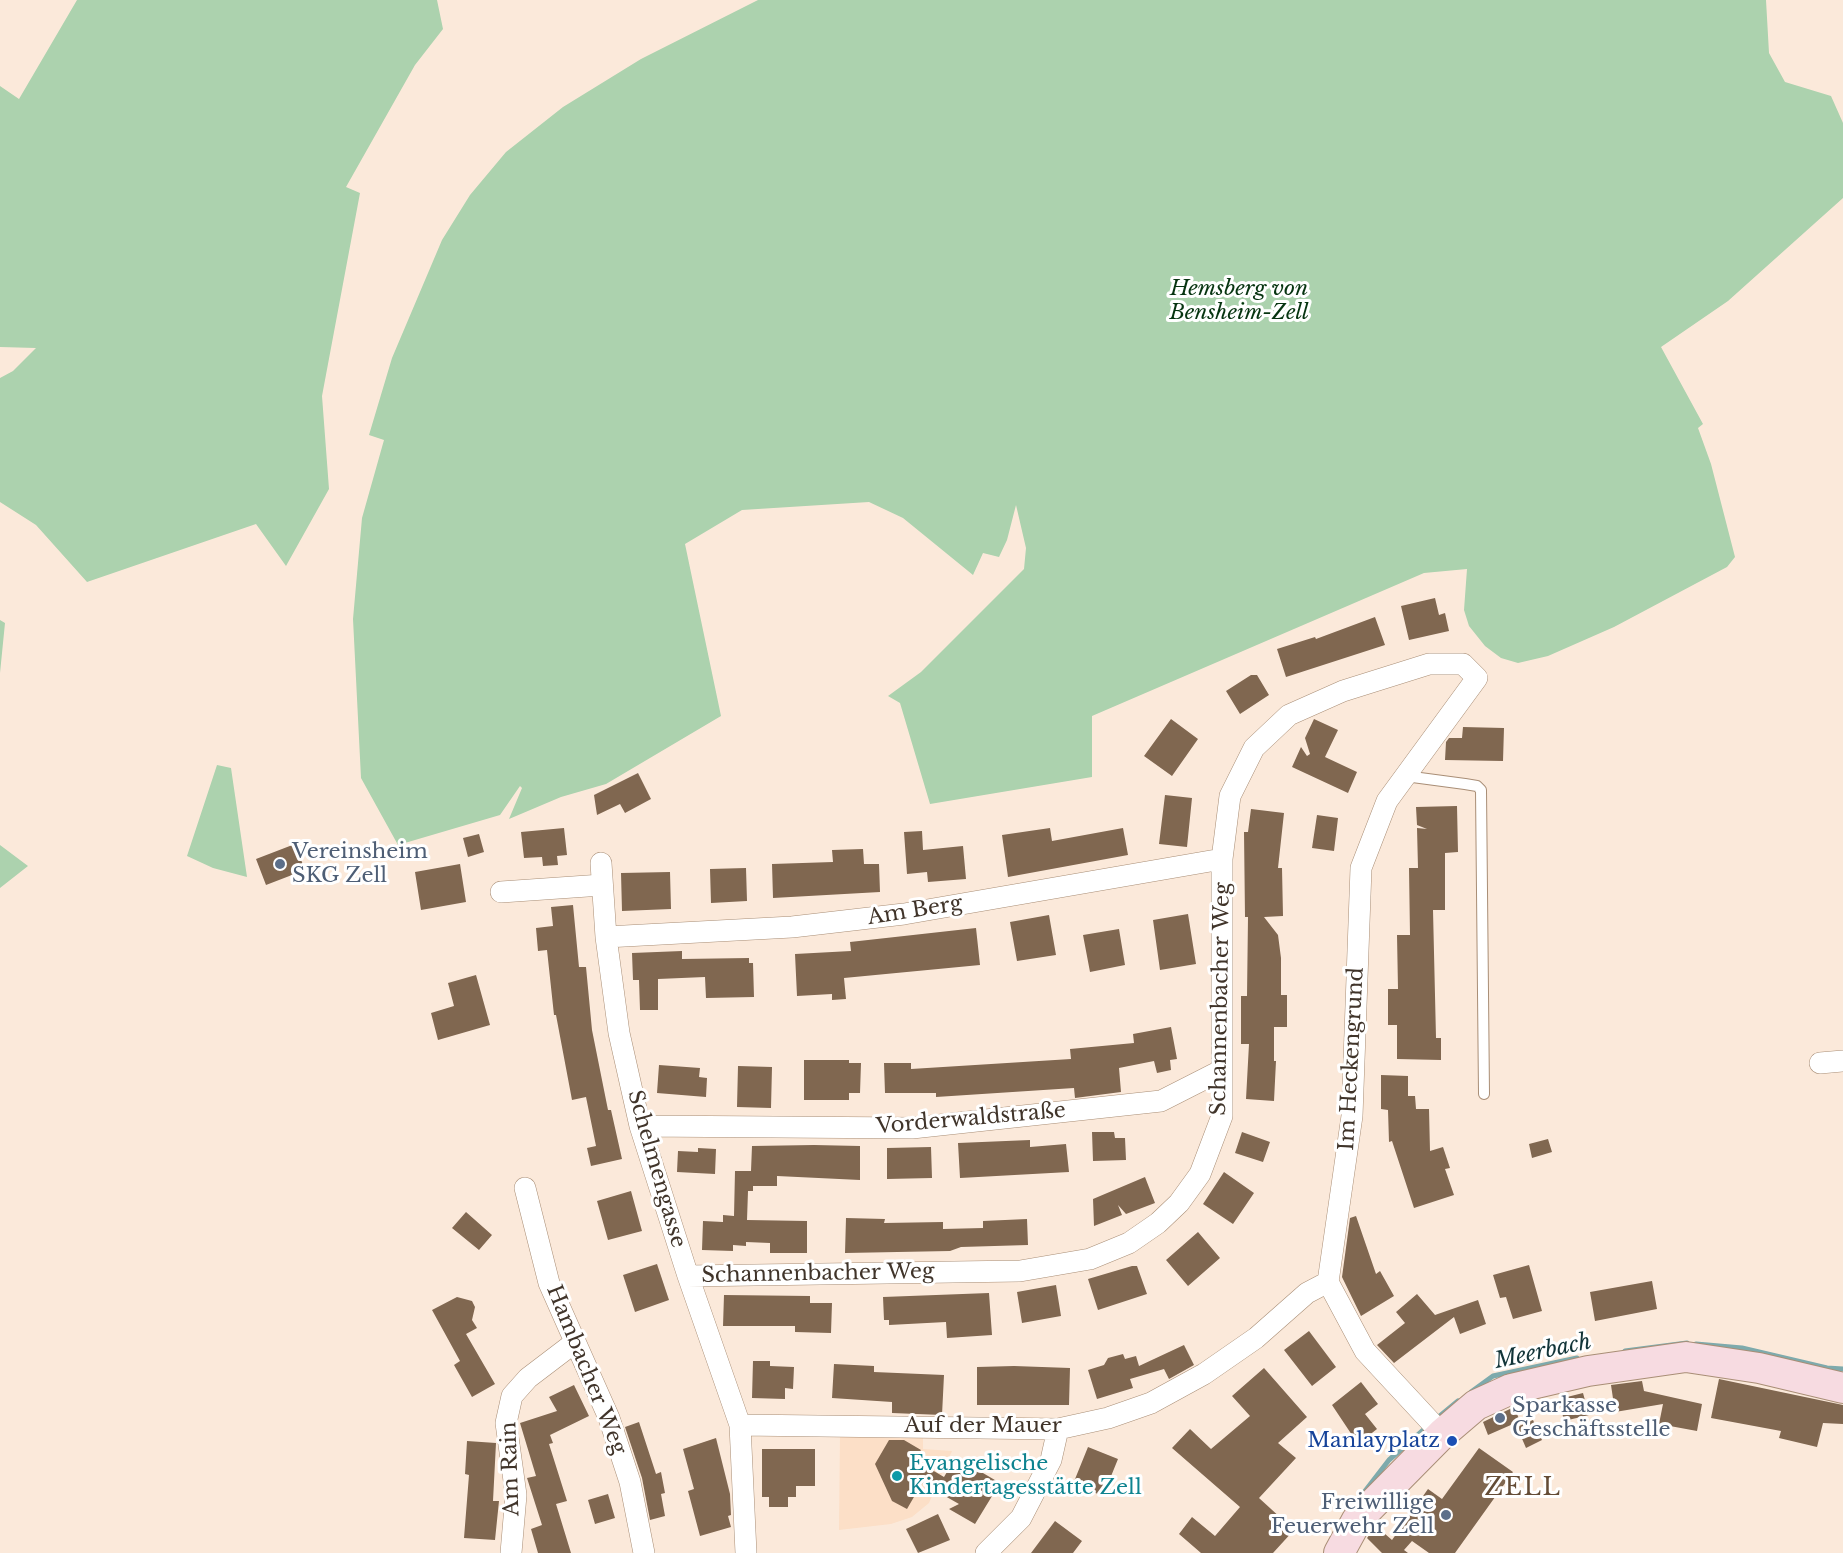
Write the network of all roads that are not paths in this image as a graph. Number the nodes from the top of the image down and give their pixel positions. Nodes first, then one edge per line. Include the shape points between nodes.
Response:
1 (1477, 678) joint
2 (1405, 776) junction
3 (1222, 859) junction
4 (601, 863) dead end
5 (602, 885) junction
6 (501, 892) dead end
7 (606, 937) junction
8 (1843, 1061) edge
9 (1820, 1063) dead end
10 (1222, 1070) junction
11 (1484, 1094) dead end
12 (640, 1126) junction
13 (525, 1188) dead end
14 (688, 1276) junction
15 (1329, 1282) junction
16 (574, 1343) junction
17 (1843, 1388) edge
18 (740, 1425) junction
19 (1435, 1426) junction
20 (1058, 1429) junction
21 (511, 1553) edge
22 (644, 1553) edge
23 (746, 1553) edge
24 (986, 1553) edge
25 (1339, 1553) edge

1 - 2 street, Im Heckengrund
1 - 3 street, Schannenbacher Weg via 1463,664 1429,664 1343,691 1289,715 1254,748 1230,796
2 - 11 lane via 1477,786 1481,790
2 - 15 street, Im Heckengrund via 1387,801 1361,868 1352,1116
3 - 7 street, Am Berg via 904,914 792,927
3 - 10 street, Schannenbacher Weg
4 - 5 street, Schelmengasse
5 - 6 street
5 - 7 street, Schelmengasse
7 - 12 street, Schelmengasse via 619,1033
8 - 9 street
10 - 12 street, Vorderwaldstraße via 1161,1101 912,1128
10 - 14 street, Schannenbacher Weg via 1222,1116 1200,1174 1158,1223 1129,1243 1090,1259 1020,1271
12 - 14 street, Schelmengasse
13 - 16 street, Hambacher Weg via 549,1283
14 - 18 street, Schelmengasse
15 - 19 street via 1365,1351
15 - 20 street, Auf der Mauer via 1307,1293 1256,1338 1204,1374 1151,1403
16 - 21 street, Am Rain via 528,1378 512,1396 506,1423 516,1495
16 - 22 street, Hambacher Weg via 612,1428 630,1482
17 - 19 street via 1759,1368 1686,1357 1588,1371 1511,1389
18 - 20 street, Auf der Mauer
18 - 23 street, Schelmengasse
19 - 25 street via 1357,1520
20 - 24 street via 1051,1460 1021,1518

